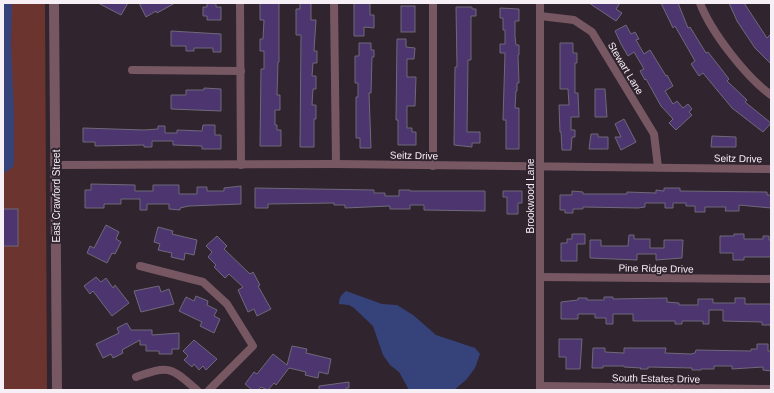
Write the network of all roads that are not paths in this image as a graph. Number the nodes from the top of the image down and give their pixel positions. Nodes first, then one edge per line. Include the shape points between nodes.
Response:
1 (54, 3) edge
2 (240, 3) edge
3 (334, 3) edge
4 (434, 3) edge
5 (540, 3) edge
6 (700, 3) edge
7 (540, 16) junction
8 (132, 70) dead end
9 (241, 71) junction
10 (771, 95) edge
11 (336, 164) junction
12 (56, 165) junction
13 (240, 165) junction
14 (433, 166) junction
15 (541, 167) junction
16 (658, 167) junction
17 (771, 169) edge
18 (140, 266) dead end
19 (540, 276) junction
20 (771, 279) edge
21 (136, 377) dead end
22 (214, 388) edge
23 (540, 388) edge
24 (771, 389) edge
25 (57, 390) edge
26 (197, 390) edge

1 - 12 street, East Crawford Street
2 - 9 street
3 - 11 street
4 - 14 street
5 - 7 street, Brookwood Lane
6 - 10 street via 706,19 735,58
7 - 15 street, Brookwood Lane
7 - 16 street, Stewart Lane via 574,20 592,32 654,134
8 - 9 street
9 - 13 street
11 - 13 street, Seitz Drive
11 - 14 street, Seitz Drive
12 - 13 street, Seitz Drive
12 - 25 street, East Crawford Street
14 - 15 street, Seitz Drive
15 - 16 street, Seitz Drive
15 - 19 street, Brookwood Lane
16 - 17 street, Seitz Drive
18 - 22 street via 203,282 227,304 253,346
19 - 20 street, Pine Ridge Drive
19 - 23 street, Brookwood Lane
21 - 26 street via 159,369 174,370
23 - 24 street, South Estates Drive

